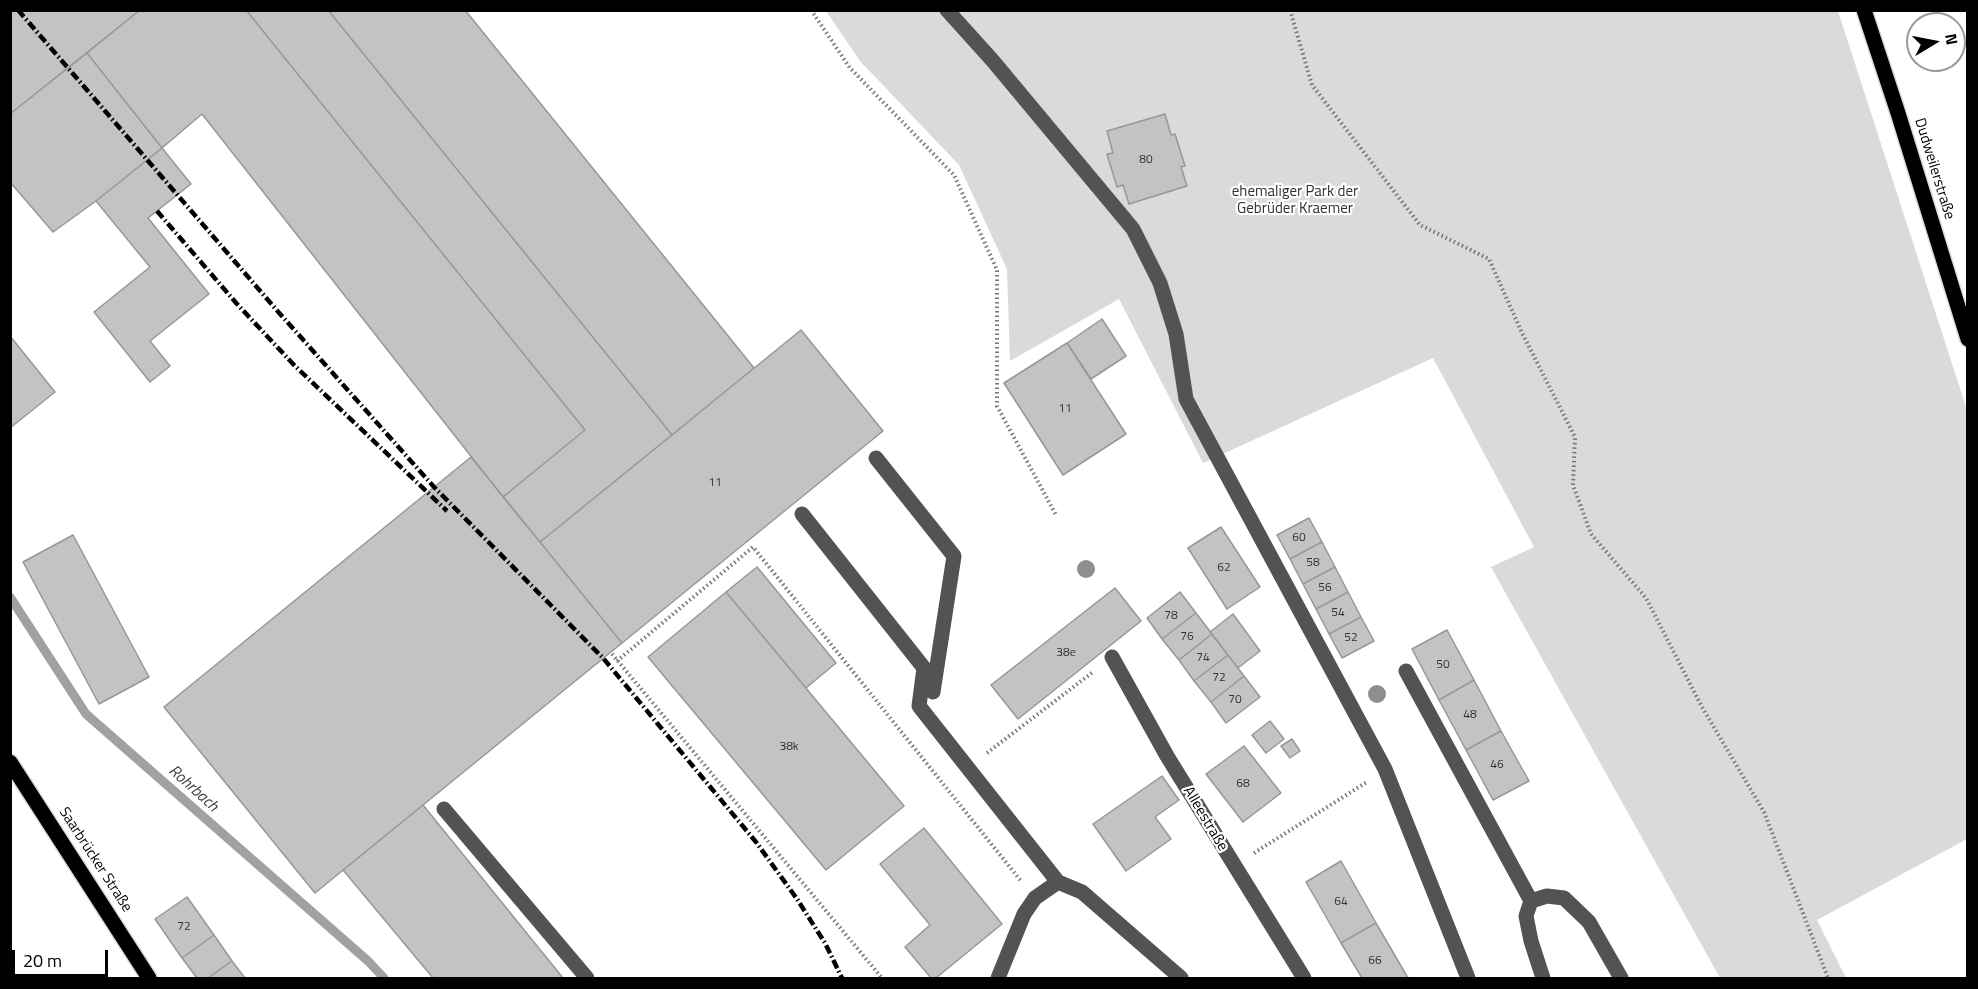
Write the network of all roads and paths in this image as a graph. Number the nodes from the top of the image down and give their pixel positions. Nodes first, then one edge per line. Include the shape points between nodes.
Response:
1 (811, 10) edge
2 (947, 10) edge
3 (1290, 10) edge
4 (1864, 10) edge
5 (1968, 339) edge
6 (876, 458) dead end
7 (801, 514) dead end
8 (1056, 515) dead end
9 (612, 654) dead end
10 (1112, 657) joint
11 (617, 661) junction
12 (1406, 671) dead end
13 (933, 692) dead end
14 (10, 762) edge
15 (969, 767) junction
16 (1384, 770) junction
17 (444, 809) dead end
18 (1234, 867) junction
19 (1059, 882) junction
20 (1035, 898) junction
21 (1531, 901) junction
22 (149, 978) edge
23 (587, 978) edge
24 (882, 978) edge
25 (998, 978) edge
26 (1181, 978) edge
27 (1304, 978) edge
28 (1468, 978) edge
29 (1543, 978) edge
30 (1621, 978) edge
31 (1828, 978) edge

1 - 8 path via 850,68 954,176 997,270 997,406
2 - 16 lane via 1133,229 1160,283 1176,334 1186,399
3 - 31 path via 1312,85 1420,225 1489,259 1575,437 1573,485 1591,534 1646,598 1702,707 1764,812
4 - 5 main road, Dudweilerstraße
6 - 13 lane via 954,556
7 - 15 lane via 924,668 919,706
9 - 11 path
10 - 15 path
10 - 18 lane, Alleestraße
11 - 20 path via 753,547
11 - 24 path
12 - 21 lane
14 - 22 main road, Saarbrücker Straße
15 - 19 lane
16 - 18 path
16 - 28 lane
17 - 23 lane
18 - 27 lane, Alleestraße
19 - 20 lane
19 - 26 lane via 1082,892
20 - 25 lane via 1024,914
21 - 29 lane via 1526,916
21 - 30 lane via 1547,896 1564,898 1577,909 1589,922

